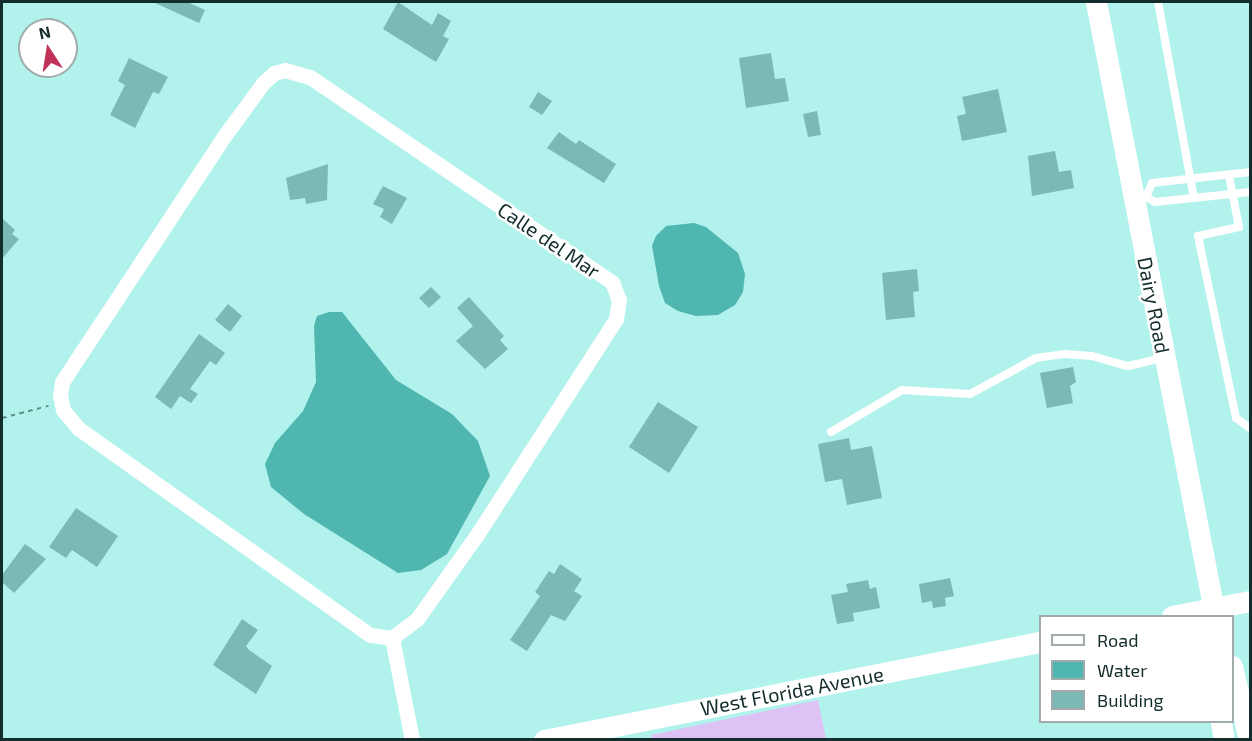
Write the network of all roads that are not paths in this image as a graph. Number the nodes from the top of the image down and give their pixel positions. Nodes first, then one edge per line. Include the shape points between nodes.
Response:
1 (1096, 2) edge
2 (1158, 2) edge
3 (1251, 172) edge
4 (1190, 176) junction
5 (1229, 176) junction
6 (1251, 192) edge
7 (1232, 194) junction
8 (1140, 197) junction
9 (1194, 198) junction
10 (1164, 358) junction
11 (1251, 428) edge
12 (831, 432) dead end
13 (1251, 601) edge
14 (1212, 614) edge
15 (1192, 615) edge
16 (392, 638) junction
17 (1039, 642) edge
18 (1234, 671) edge
19 (1221, 723) edge
20 (412, 740) edge
21 (544, 740) edge
22 (1224, 740) edge
23 (1249, 740) edge

1 - 8 street, Dairy Road
2 - 4 lane
3 - 5 lane
4 - 5 lane
4 - 8 lane via 1152,183
4 - 9 lane
5 - 7 lane
6 - 7 lane
7 - 9 lane
7 - 11 lane via 1239,227 1198,236 1236,418
8 - 9 lane via 1155,202
8 - 10 street, Dairy Road
10 - 12 lane via 1128,366 1092,356 1036,358 970,394 902,390
10 - 14 street, Dairy Road
13 - 14 street
14 - 15 street
16 - 16 street, Calle del Mar via 370,635 79,429 61,403 62,382 225,135 263,83 274,73 285,70 310,77 612,282 619,300 616,319 469,546 417,619
16 - 20 street
17 - 21 street, West Florida Avenue
18 - 23 street
19 - 22 street

